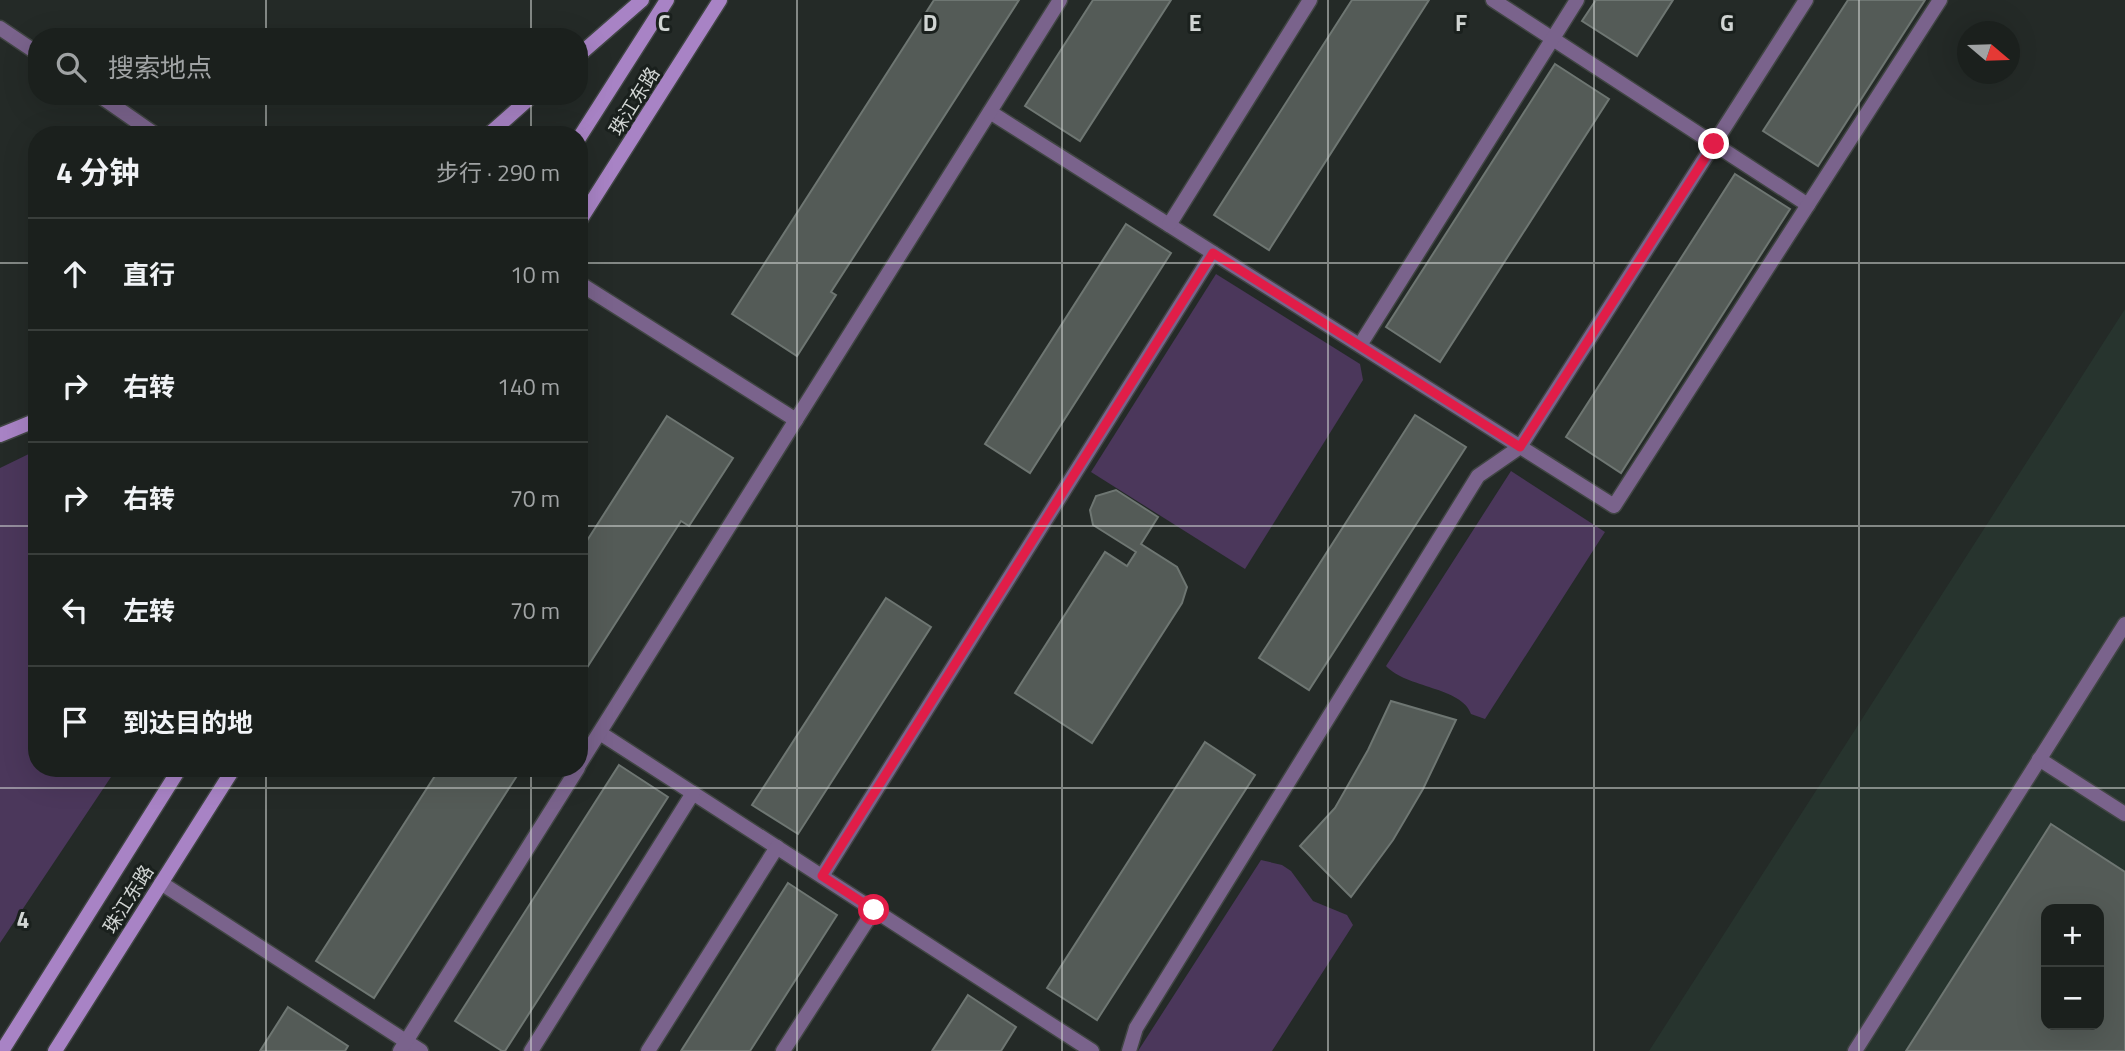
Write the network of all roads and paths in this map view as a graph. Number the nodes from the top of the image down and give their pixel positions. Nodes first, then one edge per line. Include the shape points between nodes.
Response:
1 (642, 0) edge
2 (667, 0) edge
3 (720, 0) edge
4 (1060, 0) edge
5 (1310, 0) edge
6 (1493, 0) edge
7 (1577, 0) edge
8 (1806, 0) edge
9 (1940, 0) edge
10 (0, 28) edge
11 (1553, 39) junction
12 (28, 47) edge
13 (588, 47) edge
14 (113, 105) edge
15 (522, 105) edge
16 (990, 112) junction
17 (143, 126) edge
18 (498, 126) edge
19 (587, 126) edge
20 (1714, 144) junction
21 (1808, 205) junction
22 (588, 208) edge
23 (1169, 225) junction
24 (1213, 253) junction
25 (588, 289) edge
26 (1360, 345) junction
27 (796, 420) junction
28 (28, 424) edge
29 (0, 435) edge
30 (1520, 447) junction
31 (2125, 624) edge
32 (600, 733) junction
33 (588, 752) edge
34 (2039, 759) junction
35 (174, 777) edge
36 (228, 777) edge
37 (572, 777) edge
38 (693, 793) junction
39 (2125, 814) edge
40 (777, 847) junction
41 (822, 876) junction
42 (161, 883) junction
43 (874, 910) junction
44 (403, 1046) edge
45 (2, 1051) edge
46 (55, 1051) edge
47 (421, 1051) edge
48 (531, 1051) edge
49 (649, 1051) edge
50 (783, 1051) edge
51 (1092, 1051) edge
52 (1129, 1051) edge
53 (1855, 1051) edge

1 - 13 main road
2 - 19 main road, 珠江东路
3 - 22 main road, 珠江东路
4 - 16 street
5 - 23 street
6 - 11 street
7 - 11 street
8 - 20 street
9 - 21 street
10 - 12 street
11 - 20 street
11 - 26 street
14 - 17 street
15 - 18 main road
16 - 23 street
16 - 27 street
20 - 21 street
20 - 30 street
21 - 30 street via 1614,506
23 - 24 street
24 - 26 street
24 - 41 street
25 - 27 street
26 - 30 street
27 - 32 street
28 - 29 main road
30 - 52 street via 1478,476 1136,1028
31 - 34 street
32 - 33 street
32 - 38 street
34 - 39 street
34 - 53 street
35 - 45 main road, 珠江东路
36 - 42 main road, 珠江东路
37 - 44 street
38 - 40 street
38 - 48 street
40 - 41 street
40 - 49 street
41 - 43 street
42 - 44 street
42 - 46 main road, 珠江东路
43 - 50 street
43 - 51 street
44 - 47 street

